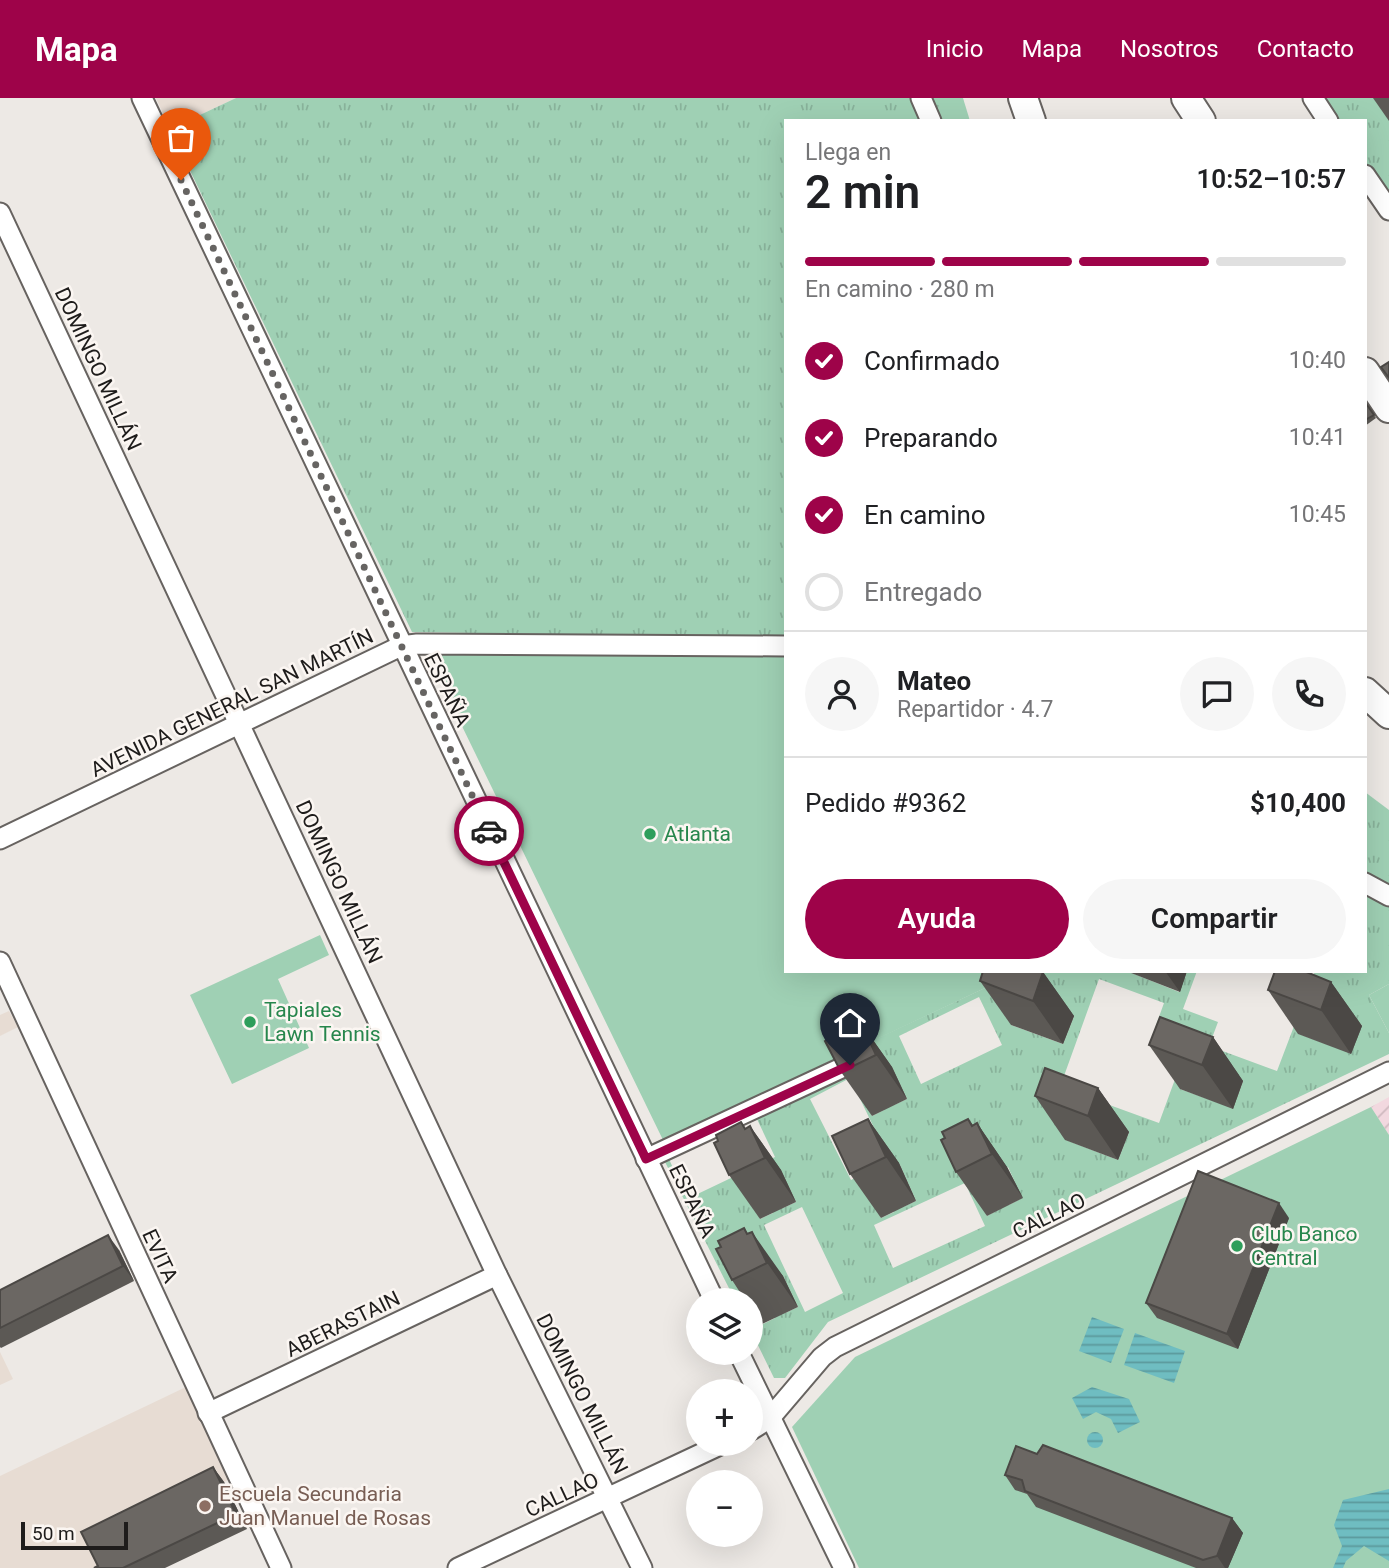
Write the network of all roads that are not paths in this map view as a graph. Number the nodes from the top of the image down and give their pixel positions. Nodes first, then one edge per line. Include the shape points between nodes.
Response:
1 (142, 98) edge
2 (921, 98) edge
3 (1023, 98) edge
4 (1186, 98) edge
5 (1313, 98) edge
6 (930, 119) edge
7 (1030, 119) edge
8 (1200, 119) edge
9 (1327, 119) edge
10 (1367, 178) edge
11 (1389, 210) edge
12 (0, 214) edge
13 (1367, 375) edge
14 (1389, 408) edge
15 (401, 646) junction
16 (784, 646) edge
17 (1367, 694) edge
18 (1389, 714) edge
19 (240, 725) junction
20 (0, 839) edge
21 (1367, 884) edge
22 (1389, 896) edge
23 (0, 962) edge
24 (850, 1065) edge
25 (1389, 1072) edge
26 (646, 1159) junction
27 (497, 1275) junction
28 (708, 1288) edge
29 (745, 1365) edge
30 (208, 1413) junction
31 (770, 1418) junction
32 (763, 1422) edge
33 (697, 1456) edge
34 (609, 1498) junction
35 (281, 1568) edge
36 (458, 1568) edge
37 (642, 1568) edge
38 (844, 1568) edge

1 - 15 street, ESPAÑA
2 - 6 street
3 - 7 highway
4 - 8 highway
5 - 9 street
10 - 11 street
12 - 19 street, DOMINGO MILLÁN
13 - 14 highway
15 - 16 street, AVENIDA GENERAL SAN MARTÍN
15 - 19 street, AVENIDA GENERAL SAN MARTÍN
15 - 26 street, ESPAÑA
17 - 18 highway
19 - 20 street, AVENIDA GENERAL SAN MARTÍN
19 - 27 street, DOMINGO MILLÁN
21 - 22 street
23 - 30 street, EVITA
24 - 26 street
25 - 31 street, CALLAO via 835,1347
26 - 28 street, ESPAÑA
27 - 30 street, ABERASTAIN
27 - 34 street, DOMINGO MILLÁN
29 - 31 street
30 - 35 street, EVITA
31 - 32 street, CALLAO
31 - 38 street
33 - 34 street, CALLAO
34 - 36 street, CALLAO
34 - 37 street, DOMINGO MILLÁN

